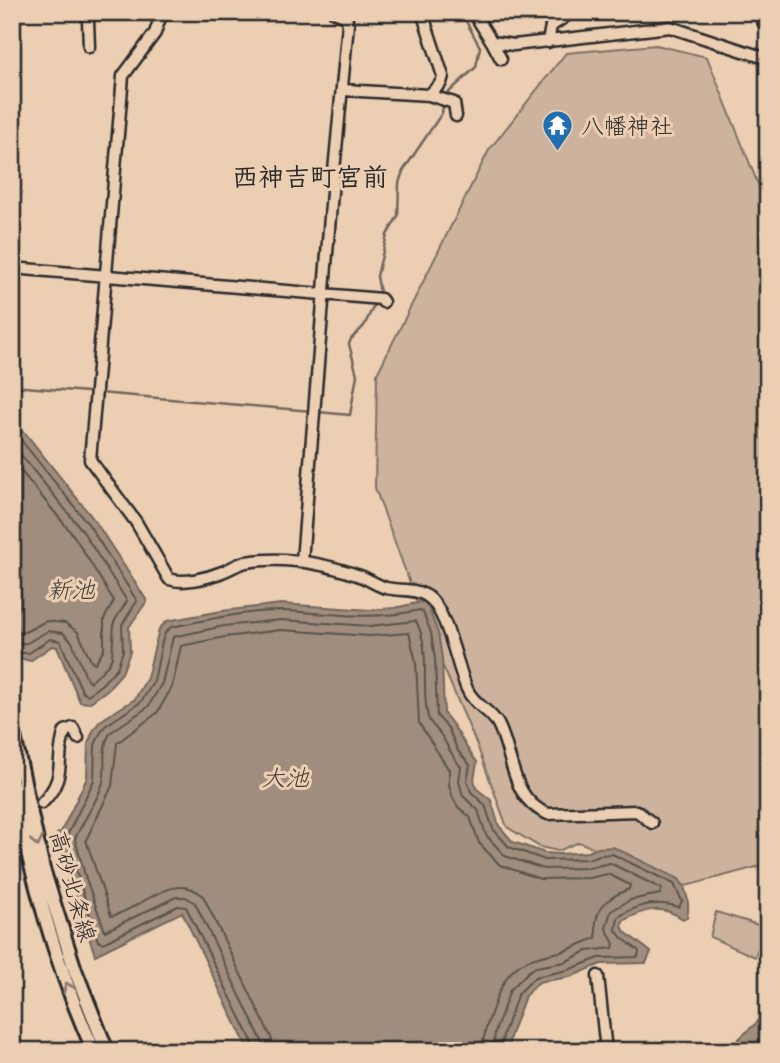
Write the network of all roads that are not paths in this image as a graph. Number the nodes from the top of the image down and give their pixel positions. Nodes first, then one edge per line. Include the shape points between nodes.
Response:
1 (93, 12) edge
2 (162, 12) edge
3 (334, 12) edge
4 (422, 12) edge
5 (473, 12) edge
6 (572, 12) edge
7 (758, 12) edge
8 (768, 31) edge
9 (492, 42) junction
10 (548, 42) junction
11 (89, 47) dead end
12 (501, 59) dead end
13 (768, 59) edge
14 (342, 90) junction
15 (429, 95) junction
16 (456, 116) dead end
17 (12, 268) edge
18 (105, 274) junction
19 (324, 295) junction
20 (378, 300) dead end
21 (302, 561) junction
22 (12, 727) edge
23 (78, 738) dead end
24 (12, 784) edge
25 (42, 803) tunnel mouth
26 (652, 823) dead end
27 (598, 976) dead end
28 (94, 1051) edge
29 (107, 1051) edge
30 (606, 1051) edge

1 - 11 street via 88,20
2 - 18 street via 155,33 123,76
3 - 14 street via 346,17 348,24
4 - 15 street via 443,76
5 - 9 street
6 - 10 street via 551,26
7 - 8 street
9 - 10 street via 514,46
9 - 12 street
10 - 13 street via 670,27
14 - 15 street
14 - 19 street
15 - 16 street via 458,104
17 - 18 street
18 - 19 street
18 - 21 street via 90,460 136,522 166,574 175,581 219,573 245,562
19 - 20 street
19 - 21 street
21 - 26 street via 386,588 419,592 435,603 466,688 497,722 519,785 538,810 548,814 637,811
22 -> 29 main road, 高砂北条線 via 43,869
23 - 25 street via 73,727 65,731 59,778
28 -> 24 main road, 高砂北条線 via 63,974 32,873
27 - 30 street

